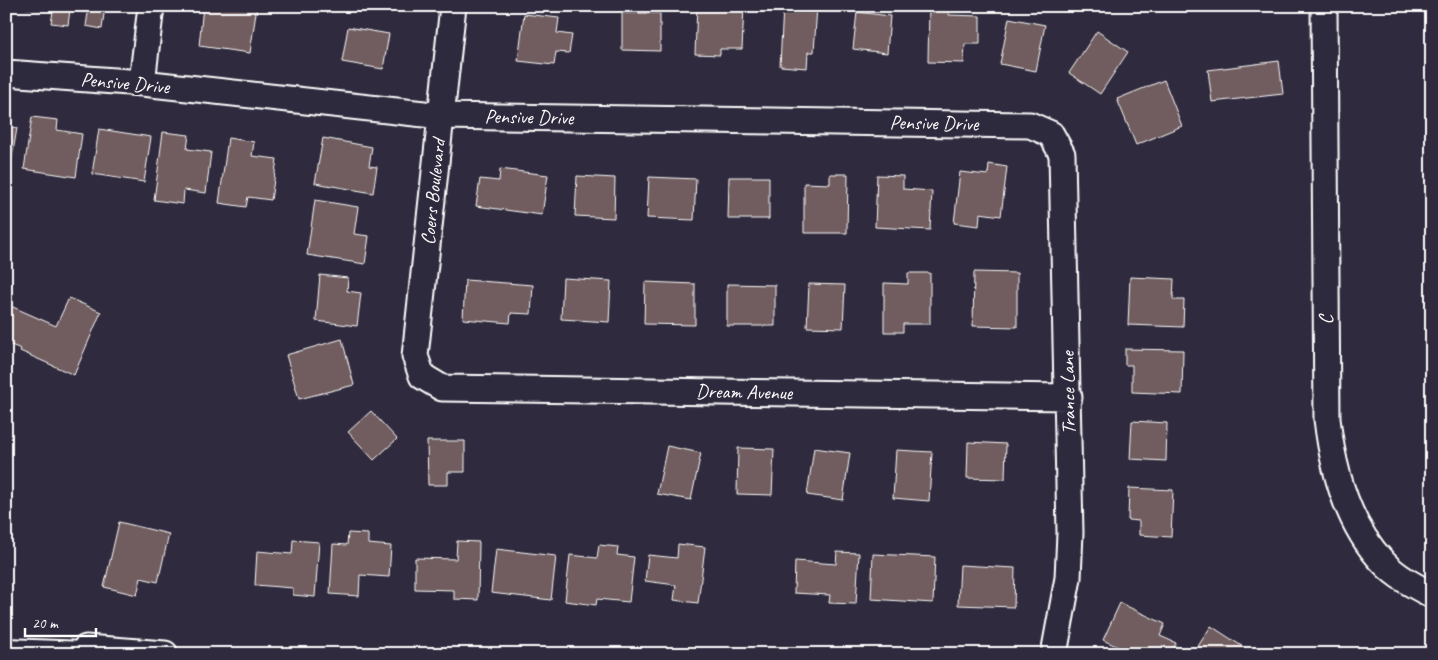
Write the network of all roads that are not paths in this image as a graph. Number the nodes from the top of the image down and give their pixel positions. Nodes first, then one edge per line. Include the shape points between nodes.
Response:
1 (151, 6) edge
2 (453, 6) edge
3 (1324, 6) edge
4 (6, 73) edge
5 (142, 84) junction
6 (442, 116) junction
7 (1051, 134) joint
8 (422, 376) joint
9 (1069, 397) junction
10 (1432, 595) edge
11 (6, 645) edge
12 (86, 648) joint
13 (165, 654) edge
14 (1054, 654) edge

1 - 5 street
2 - 6 street, Coers Boulevard
3 - 10 street, C via 1327,419 1332,456 1347,505 1368,542 1384,563 1407,582
4 - 5 street, Pensive Drive
5 - 6 street, Pensive Drive
6 - 7 street, Pensive Drive via 1030,125
6 - 8 street, Coers Boulevard via 415,356
7 - 9 street, Trance Lane via 1062,154
8 - 9 street, Dream Avenue via 442,388
9 - 14 street, Trance Lane via 1068,578
11 - 12 lane
12 - 13 street

